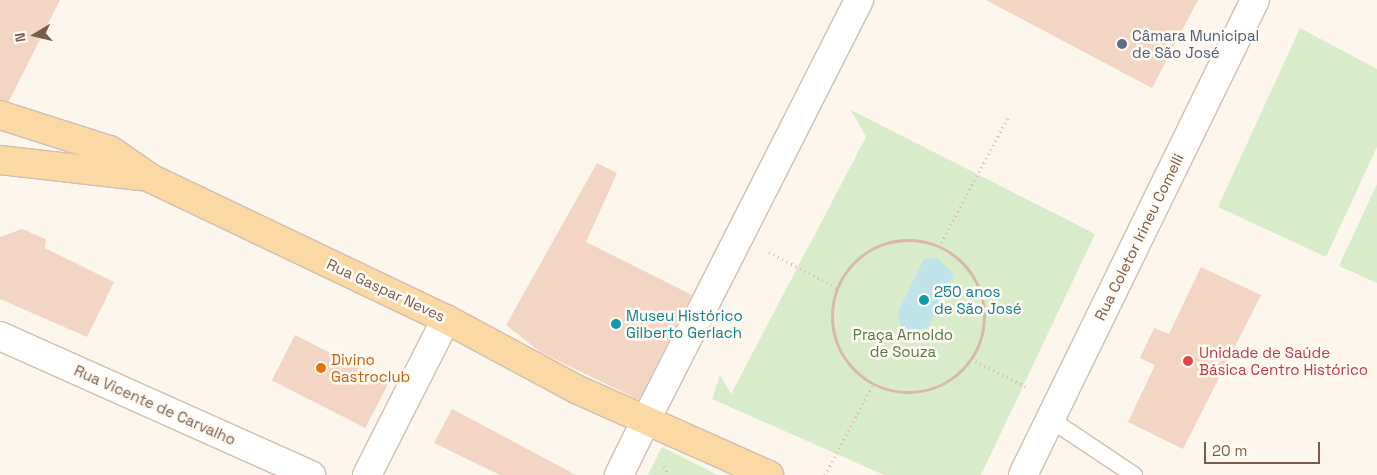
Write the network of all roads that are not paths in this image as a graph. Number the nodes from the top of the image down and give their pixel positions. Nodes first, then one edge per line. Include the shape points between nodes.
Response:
1 (859, 0) edge
2 (1255, 0) edge
3 (0, 115) edge
4 (0, 160) edge
5 (152, 179) junction
6 (446, 319) junction
7 (0, 336) edge
8 (1054, 411) junction
9 (645, 422) junction
10 (311, 475) edge
11 (367, 475) edge
12 (619, 475) edge
13 (769, 475) edge
14 (1023, 475) edge
15 (1134, 475) edge

1 - 9 street
2 - 8 street, Rua Coletor Irineu Comelli
3 - 5 main road, Rua Gaspar Neves via 110,150
4 - 5 main road via 100,168
5 - 6 main road, Rua Gaspar Neves
6 - 9 main road, Rua Gaspar Neves
6 - 11 street
7 - 10 street, Rua Vicente de Carvalho
8 - 14 street, Rua Coletor Irineu Comelli
8 - 15 lane
9 - 12 street
9 - 13 main road, Rua Gaspar Neves

